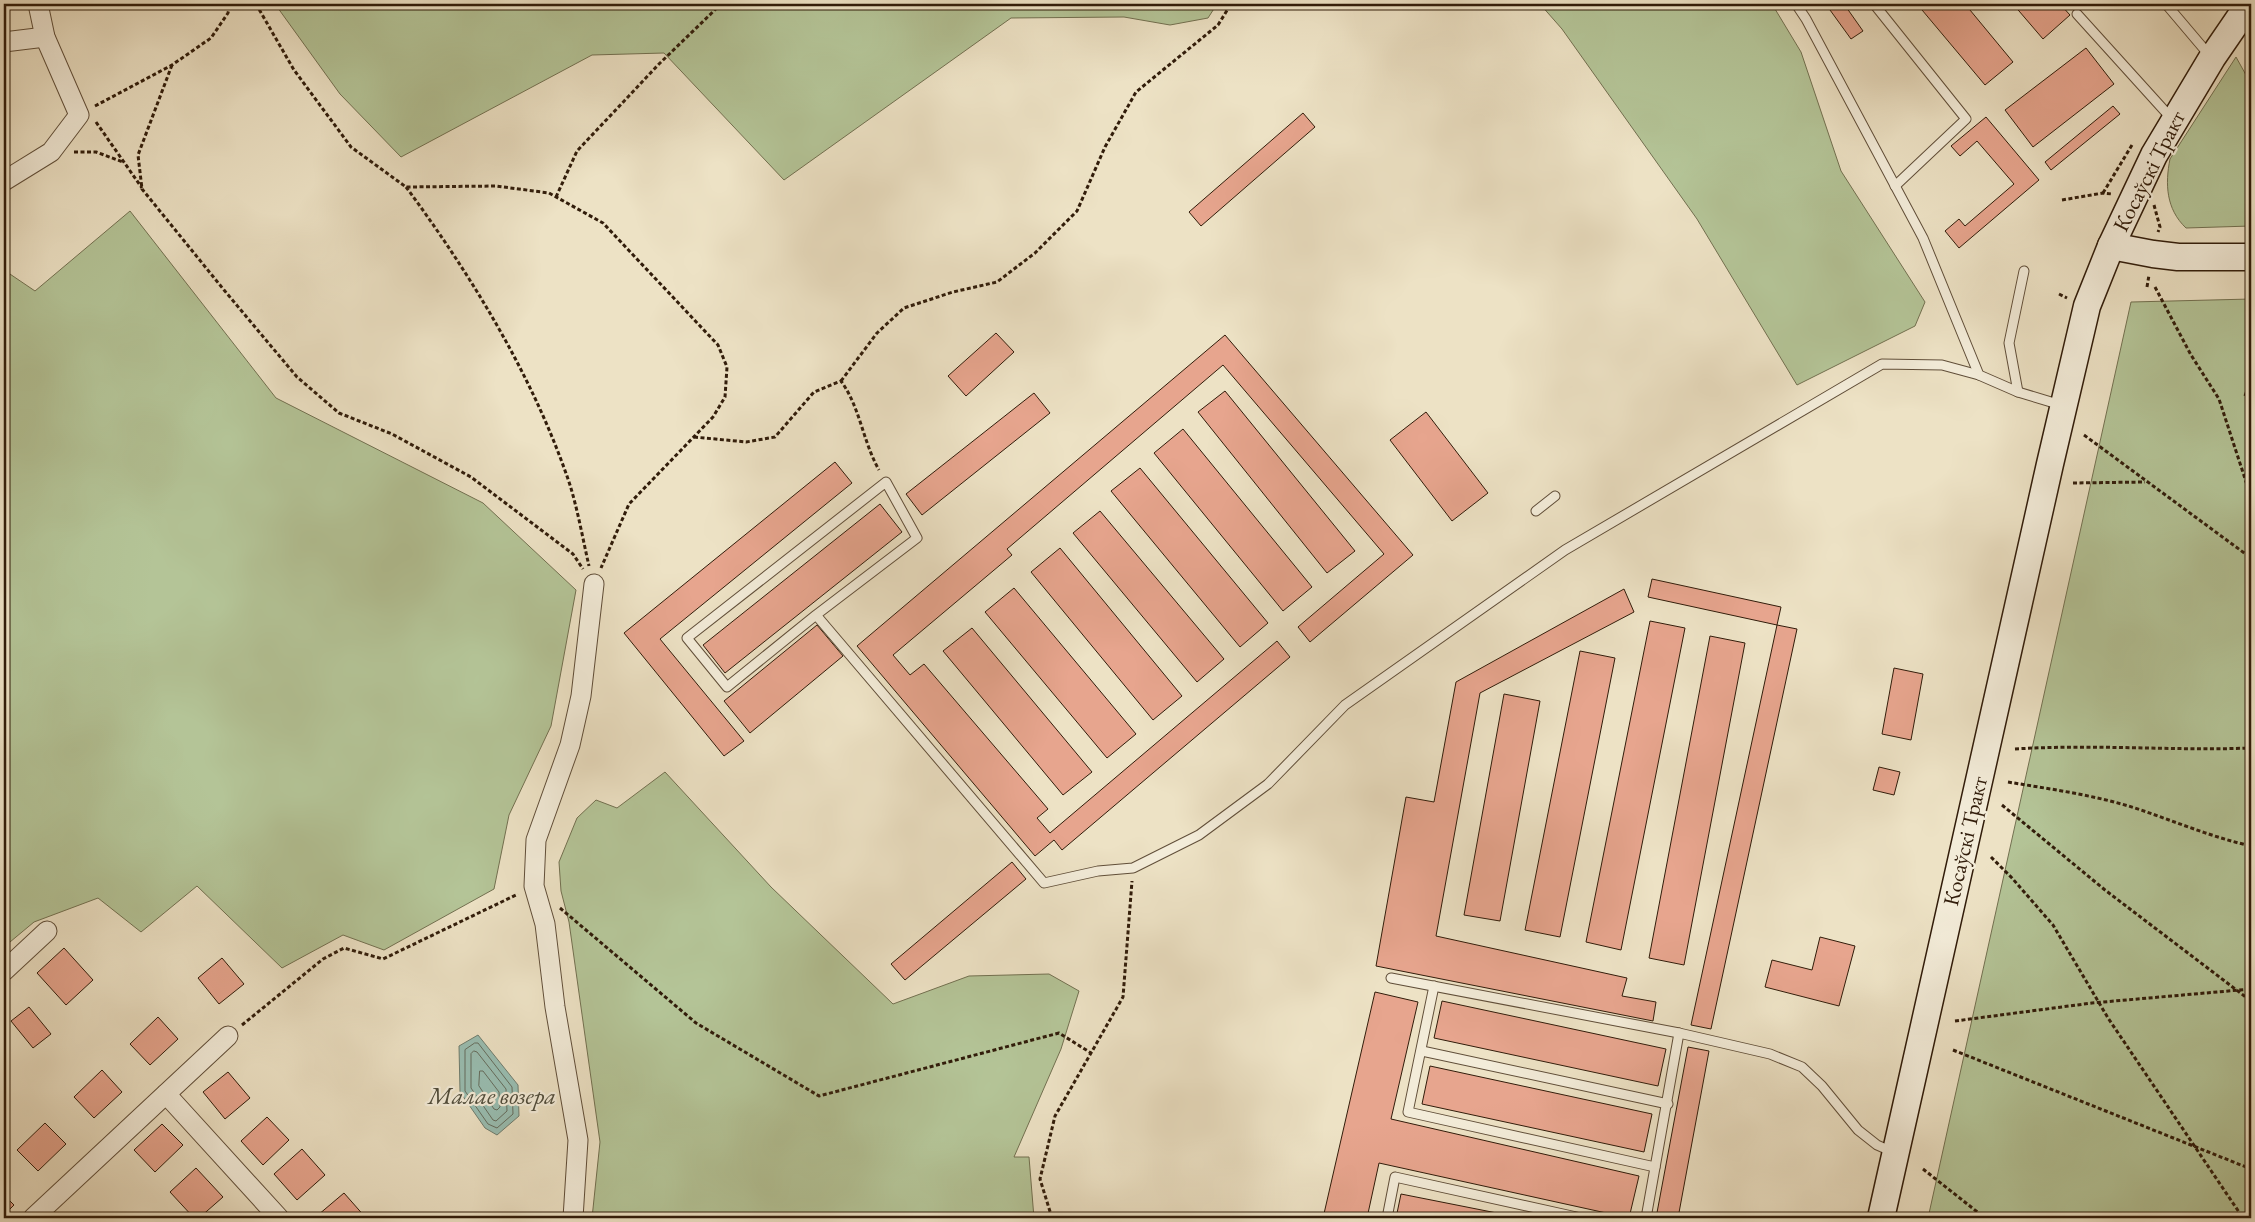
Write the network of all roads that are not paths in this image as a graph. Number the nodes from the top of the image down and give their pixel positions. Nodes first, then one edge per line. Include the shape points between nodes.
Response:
1 (38, 4) edge
2 (1796, 4) edge
3 (1874, 4) edge
4 (2166, 4) edge
5 (2248, 4) edge
6 (2077, 14) dead end
7 (45, 38) junction
8 (4, 42) edge
9 (2212, 58) junction
10 (2174, 121) junction
11 (4, 181) edge
12 (1895, 186) junction
13 (2112, 246) junction
14 (2251, 257) edge
15 (2024, 271) dead end
16 (1979, 375) junction
17 (2018, 392) junction
18 (2064, 406) junction
19 (1555, 496) dead end
20 (1536, 511) dead end
21 (594, 584) road end
22 (816, 615) junction
23 (47, 931) dead end
24 (4, 971) edge
25 (1391, 978) dead end
26 (1434, 986) junction
27 (1679, 1033) junction
28 (228, 1036) road end
29 (1422, 1052) junction
30 (166, 1094) junction
31 (1668, 1104) junction
32 (1896, 1153) junction
33 (1655, 1167) junction
34 (33, 1218) edge
35 (279, 1218) edge
36 (573, 1218) edge
37 (1387, 1218) edge
38 (1581, 1218) edge
39 (1646, 1218) edge
40 (1881, 1218) edge

1 - 7 street
2 - 12 lane
3 - 12 lane via 1966,119
4 - 9 lane
5 - 9 main road, Косаўскі Тракт
6 - 10 lane
7 - 8 street
7 - 11 street via 83,113 51,152
9 - 10 main road, Косаўскі Тракт
10 - 13 main road, Косаўскі Тракт via 2149,164
12 - 16 lane via 1923,238
13 - 14 main road, Косаўскі Тракт via 2178,257
13 - 18 main road, Косаўскі Тракт via 2088,306
15 - 17 lane via 2008,343
16 - 17 lane
16 - 22 lane via 1942,364 1882,364 1565,550 1345,705 1268,784 1214,824 1199,835 1133,868 1098,871 1044,883
17 - 18 lane
18 - 32 main road, Косаўскі Тракт
19 - 20 lane
21 - 36 street via 581,696 570,745 536,840 534,886 545,924 556,1016 578,1140
22 - 22 lane via 727,687 687,638 886,482 917,538
23 - 24 street
25 - 26 lane
26 - 27 lane
26 - 29 lane
27 - 31 lane
27 - 32 lane via 1770,1054 1802,1067 1858,1130 1877,1146
28 - 30 street
29 - 31 lane
29 - 33 lane via 1408,1112
30 - 34 street
30 - 35 street
31 - 33 lane
32 - 40 main road, Косаўскі Тракт
33 - 39 lane
37 - 38 lane via 1395,1177

